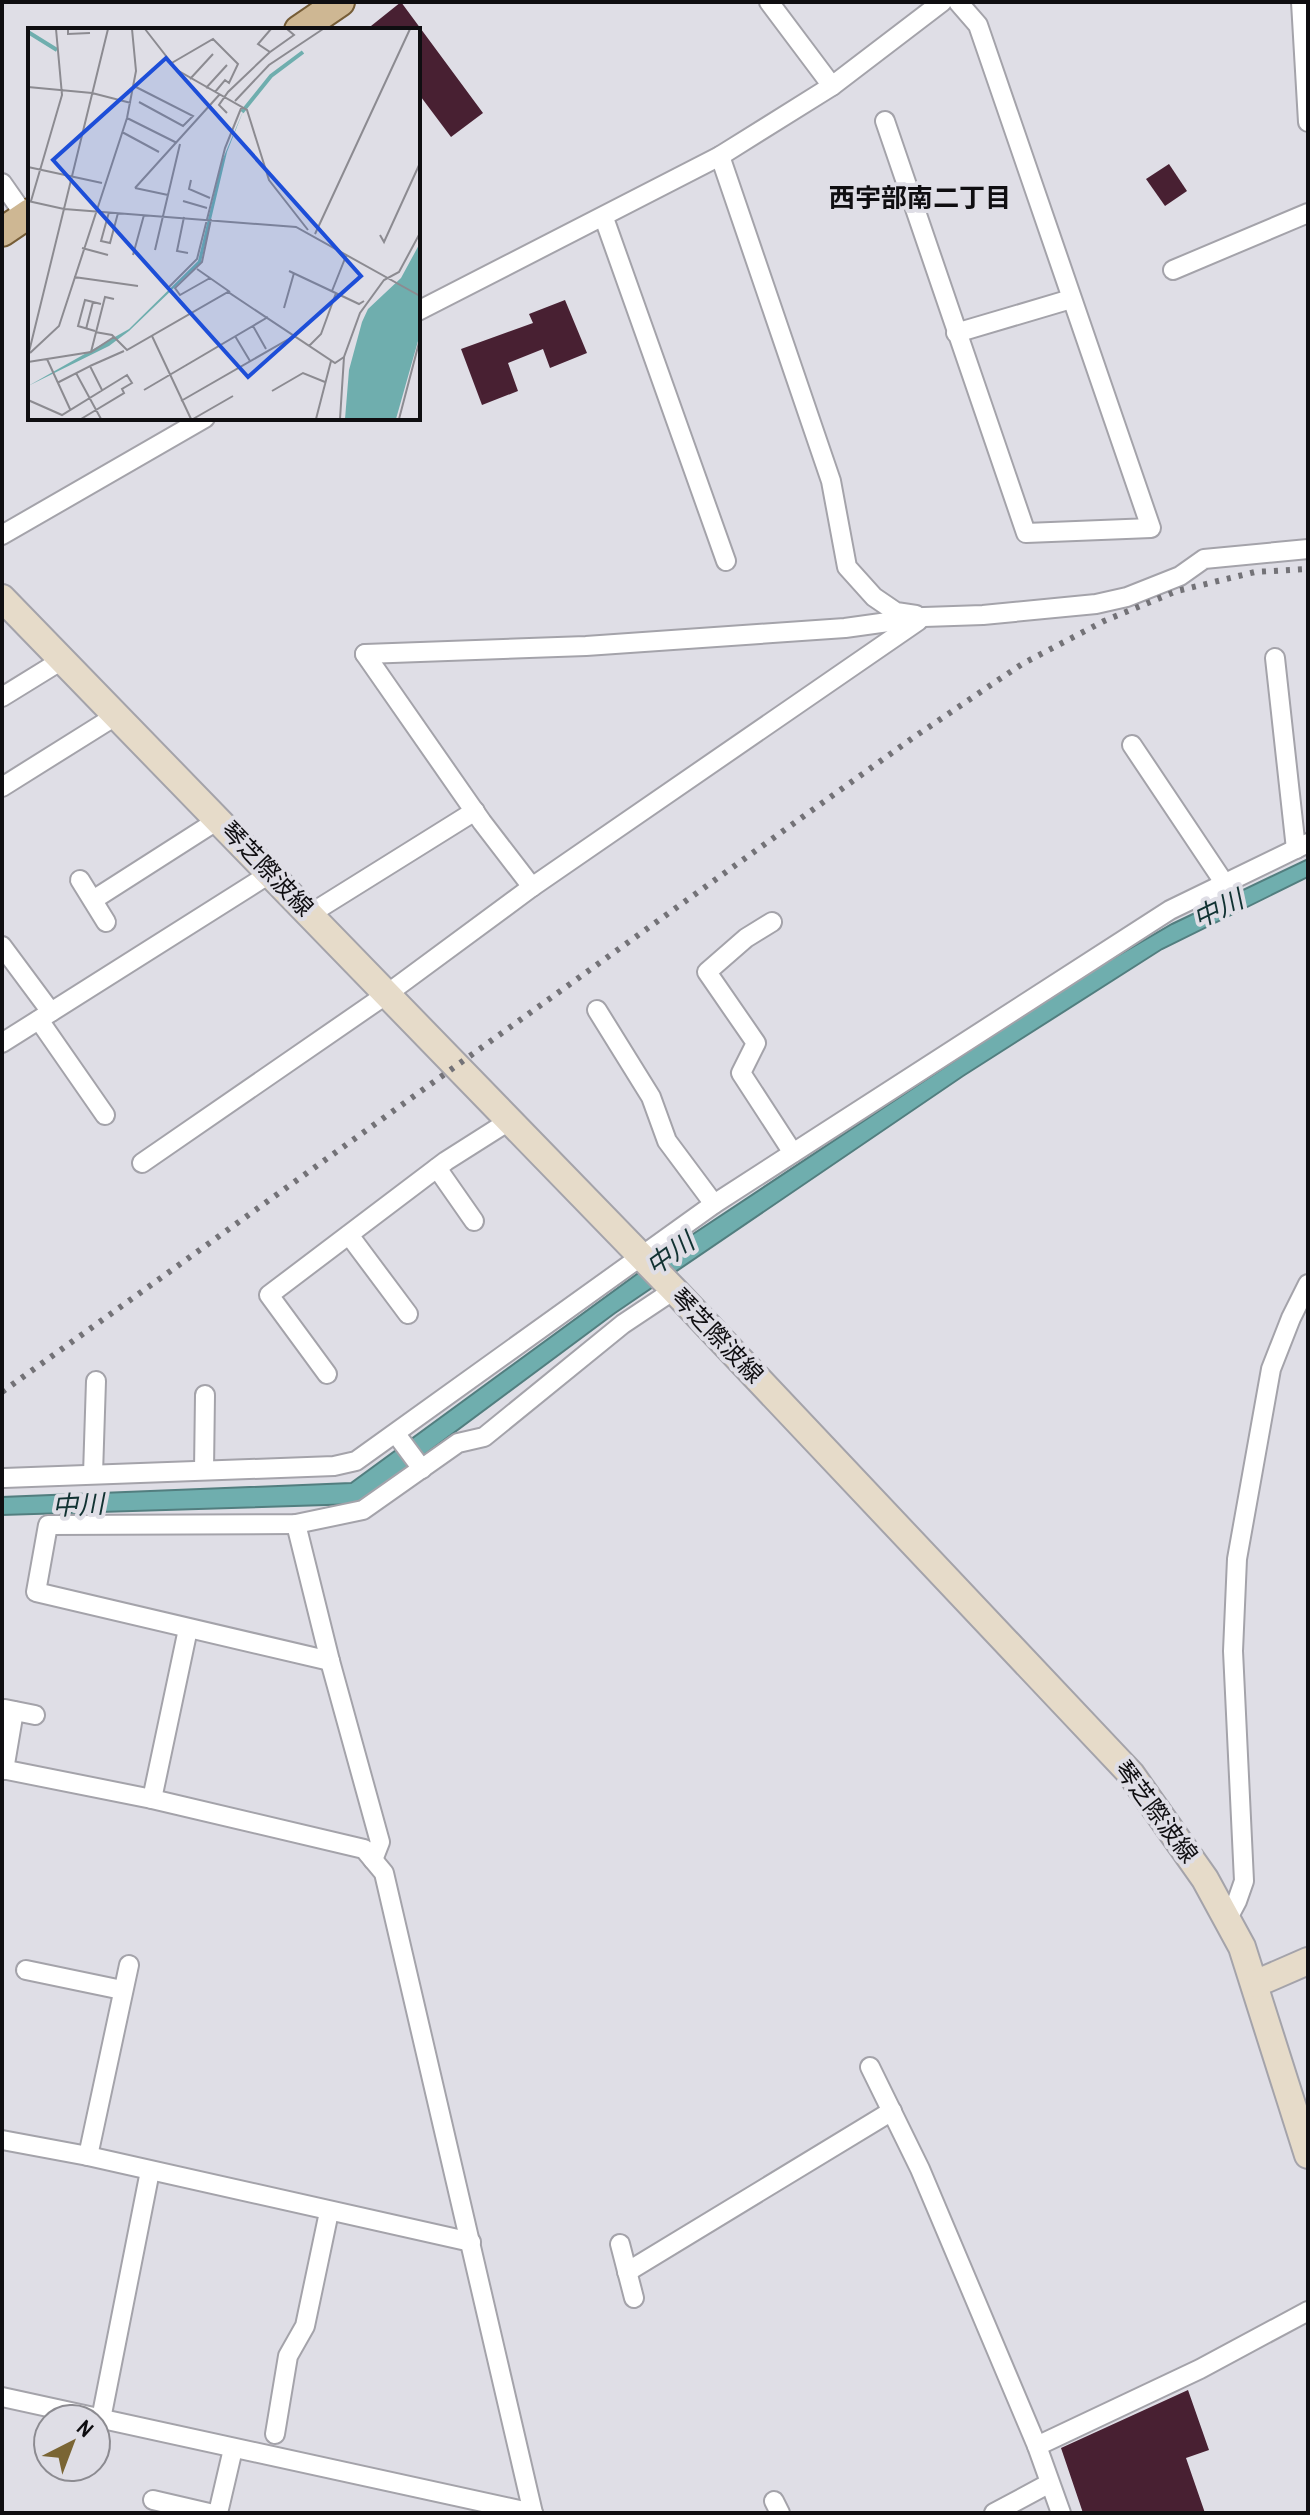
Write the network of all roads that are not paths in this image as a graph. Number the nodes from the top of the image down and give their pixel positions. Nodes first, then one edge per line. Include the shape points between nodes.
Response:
1 (340, 2) edge
2 (769, 2) edge
3 (942, 2) edge
4 (958, 2) edge
5 (1301, 2) edge
6 (302, 28) edge
7 (1306, 63) edge
8 (832, 86) junction
9 (885, 121) dead end
10 (1308, 122) edge
11 (720, 156) junction
12 (2, 183) edge
13 (1308, 213) edge
14 (604, 218) junction
15 (22, 221) edge
16 (1173, 270) dead end
17 (1071, 299) junction
18 (420, 310) edge
19 (956, 333) junction
20 (181, 423) edge
21 (2, 535) edge
22 (1308, 549) edge
23 (726, 561) dead end
24 (2, 598) edge
25 (924, 617) junction
26 (1275, 658) dead end
27 (62, 660) junction
28 (2, 697) edge
29 (117, 715) junction
30 (1132, 745) dead end
31 (2, 787) edge
32 (475, 811) junction
33 (218, 820) junction
34 (1302, 846) edge
35 (271, 873) junction
36 (80, 880) dead end
37 (1225, 884) junction
38 (532, 887) junction
39 (93, 900) junction
40 (310, 914) junction
41 (106, 922) dead end
42 (772, 922) dead end
43 (2, 946) edge
44 (387, 994) junction
45 (597, 1010) dead end
46 (45, 1016) junction
47 (2, 1043) edge
48 (105, 1115) dead end
49 (509, 1121) junction
50 (793, 1153) junction
51 (142, 1163) dead end
52 (437, 1168) junction
53 (714, 1204) junction
54 (474, 1221) dead end
55 (349, 1235) junction
56 (643, 1259) junction
57 (1308, 1284) edge
58 (672, 1288) junction
59 (408, 1314) dead end
60 (327, 1374) dead end
61 (96, 1381) dead end
62 (205, 1395) dead end
63 (398, 1437) junction
64 (420, 1467) junction
65 (204, 1470) junction
66 (93, 1474) junction
67 (4, 1478) dead end
68 (296, 1524) junction
69 (188, 1629) junction
70 (330, 1661) junction
71 (8, 1710) edge
72 (35, 1715) dead end
73 (3, 1769) edge
74 (152, 1799) junction
75 (373, 1860) junction
76 (1228, 1918) junction
77 (1308, 1961) edge
78 (129, 1965) dead end
79 (26, 1970) dead end
80 (1255, 1984) junction
81 (122, 1990) junction
82 (870, 2067) dead end
83 (892, 2111) junction
84 (2, 2140) edge
85 (1308, 2155) edge
86 (88, 2156) junction
87 (150, 2171) junction
88 (329, 2212) junction
89 (471, 2242) junction
90 (620, 2244) dead end
91 (627, 2272) junction
92 (634, 2298) dead end
93 (1308, 2311) edge
94 (2, 2397) edge
95 (104, 2403) edge
96 (32, 2404) edge
97 (112, 2422) edge
98 (275, 2434) dead end
99 (1037, 2446) junction
100 (233, 2449) junction
101 (1048, 2484) junction
102 (153, 2500) dead end
103 (209, 2513) edge
104 (218, 2513) edge
105 (533, 2513) edge
106 (994, 2513) edge
107 (1061, 2513) edge

1 - 6 main road
2 - 8 street
3 - 8 street
4 - 17 street via 978,25
5 - 7 street
7 - 10 street
8 - 11 street
9 - 19 street
11 - 14 street
11 - 25 street via 831,481 847,567 896,612
12 - 15 street
13 - 16 street
14 - 18 street
14 - 23 street
17 - 19 street
17 - 19 street via 1151,528 1026,533
20 - 21 street
22 - 25 street via 1204,559 1180,576 1096,604
24 - 27 main road, 琴芝際波線
25 - 32 street via 845,628 586,646 365,654
25 - 38 street
26 - 34 street
27 - 28 street
27 - 29 main road, 琴芝際波線
29 - 31 street
29 - 33 main road, 琴芝際波線
30 - 37 street
32 - 38 street
32 - 40 street
33 - 35 main road, 琴芝際波線
33 - 39 street
34 - 37 street
35 - 40 main road, 琴芝際波線
35 - 46 street
36 - 39 street
37 - 50 street via 1170,910
38 - 44 street
39 - 41 street
40 - 44 main road, 琴芝際波線
42 - 50 street via 707,972 756,1043 741,1073
43 - 46 street
44 - 49 main road, 琴芝際波線
44 - 51 street
45 - 53 street via 651,1097 667,1141
46 - 47 street
46 - 48 street
49 - 52 street
49 - 56 main road, 琴芝際波線
50 - 53 street
52 - 54 street
52 - 55 street
53 - 56 street
55 - 59 street
55 - 60 street via 269,1295
56 - 58 main road, 琴芝際波線
56 - 63 street
57 - 76 street via 1271,1369 1237,1559 1233,1651 1244,1881
58 - 64 street via 484,1437 458,1443
58 - 76 main road, 琴芝際波線 via 1131,1774
61 - 66 street
62 - 65 street
63 - 64 street
63 - 65 street via 356,1461 334,1466
64 - 68 street via 363,1510
65 - 66 street
66 - 67 street
68 - 69 street via 48,1525 36,1592
68 - 70 street
69 - 70 street
69 - 74 street
70 - 75 street via 380,1842
71 - 72 street
71 - 73 street
73 - 74 street
74 - 75 street via 364,1849
75 - 89 street via 384,1873
76 - 80 main road, 琴芝際波線
77 - 80 main road
78 - 81 street
79 - 81 street
80 - 85 main road, 琴芝際波線
81 - 86 street
82 - 83 street
83 - 91 street
83 - 99 street
84 - 86 street
86 - 87 street
87 - 88 street
87 - 95 street
88 - 89 street
88 - 98 street via 305,2326 288,2356
89 - 105 street
90 - 91 street
91 - 92 street
93 - 99 street
94 - 96 street
97 - 100 street
99 - 101 street
100 - 104 street
100 - 105 street
101 - 106 street
101 - 107 street
102 - 103 street

